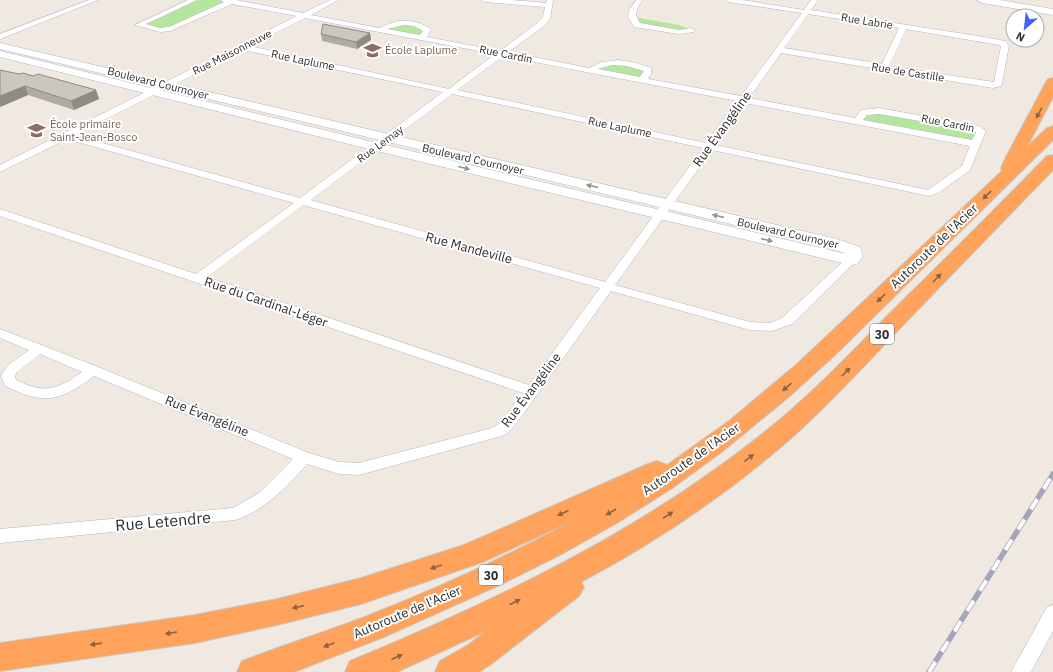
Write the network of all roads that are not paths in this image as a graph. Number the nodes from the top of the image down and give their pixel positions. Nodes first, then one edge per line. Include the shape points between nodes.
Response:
1 (95, 0) edge
2 (194, 0) edge
3 (223, 0) edge
4 (335, 0) edge
5 (485, 0) edge
6 (639, 0) edge
7 (728, 0) edge
8 (815, 0) edge
9 (982, 0) edge
10 (1004, 0) edge
11 (234, 1) edge
12 (549, 2) edge
13 (1053, 8) edge
14 (807, 12) junction
15 (1053, 12) edge
16 (304, 16) junction
17 (632, 17) junction
18 (903, 27) junction
19 (380, 30) junction
20 (0, 37) edge
21 (421, 38) junction
22 (1005, 45) joint
23 (0, 46) edge
24 (242, 47) junction
25 (779, 50) junction
26 (504, 53) junction
27 (0, 54) edge
28 (884, 68) junction
29 (591, 70) junction
30 (642, 80) junction
31 (1053, 82) edge
32 (160, 88) junction
33 (451, 92) junction
34 (743, 100) junction
35 (857, 121) junction
36 (1053, 131) edge
37 (66, 136) junction
38 (382, 143) junction
39 (976, 144) junction
40 (709, 146) junction
41 (1048, 168) edge
42 (0, 169) edge
43 (1005, 177) junction
44 (302, 202) junction
45 (664, 209) junction
46 (0, 212) edge
47 (851, 260) joint
48 (197, 278) junction
49 (608, 286) junction
50 (0, 333) edge
51 (39, 349) junction
52 (93, 370) junction
53 (532, 391) junction
54 (714, 446) junction
55 (304, 457) junction
56 (0, 536) edge
57 (635, 537) junction
58 (1053, 613) edge
59 (0, 657) edge
60 (252, 672) edge
61 (361, 672) edge
62 (451, 672) edge
63 (1021, 672) edge

1 - 20 street
2 - 11 street via 139,25 160,30 170,29
3 - 11 street, Rue Cardin
4 - 16 street, Rue Maisonneuve
5 - 12 street
6 - 17 street
7 - 14 street, Rue Labrie
8 - 14 street, Rue Évangéline
9 - 15 street
10 - 13 street
11 - 16 street, Rue Cardin
12 - 26 street, Rue Lemay via 543,23
14 - 18 street, Rue Labrie
14 - 25 street, Rue Évangéline
16 - 19 street, Rue Cardin
16 - 24 street, Rue Maisonneuve
17 - 17 street via 680,24 691,30 679,32 638,25
18 - 22 street, Rue Labrie via 1002,42
18 - 28 street
19 - 21 street, Rue Cardin
19 - 21 street, Rue Cardin via 394,24 418,25 427,30
21 - 26 street, Rue Cardin
22 - 28 street, Rue de Castille via 998,84
23 - 32 street, Boulevard Cournoyer
24 - 32 street, Rue Maisonneuve
24 - 33 street, Rue Laplume
25 - 28 street, Rue de Castille
25 - 34 street, Rue Évangéline
26 - 29 street, Rue Cardin
26 - 33 street, Rue Lemay
27 - 32 street, Boulevard Cournoyer
29 - 30 street, Rue Cardin
29 - 30 street via 605,64 632,64 648,70
30 - 34 street, Rue Cardin
31 -> 43 highway
32 - 37 street, Rue Maisonneuve
32 - 38 street, Boulevard Cournoyer
33 - 38 street, Rue Lemay
33 - 40 street, Rue Laplume
34 - 35 street, Rue Cardin
34 - 40 street, Rue Évangéline
35 - 39 street, Rue Cardin
35 - 39 street, Rue Cardin via 864,112 874,111 968,127 981,131
36 - 43 highway, Autoroute de l'Acier / 30
37 - 42 street, Rue Maisonneuve
37 - 44 street, Rue Mandeville
38 - 44 street, Rue Lemay
38 - 45 street, Boulevard Cournoyer
39 - 40 street, Rue Laplume via 966,168 929,193
40 - 45 street, Rue Évangéline
57 -> 41 highway, Autoroute de l'Acier / 30 via 718,482 794,422
43 -> 54 highway, Autoroute de l'Acier / 30 via 804,372
44 - 48 street, Rue Lemay
44 - 49 street, Rue Mandeville
45 - 47 street, Boulevard Cournoyer
45 - 49 street, Rue Évangéline
46 - 48 street, Rue du Cardinal-Léger
47 - 49 street, Rue Mandeville via 787,321 772,327 750,326
48 - 53 street, Rue du Cardinal-Léger
49 - 53 street, Rue Évangéline
50 - 51 street, Rue Évangéline
51 - 52 street, Rue Évangéline
51 - 52 street via 12,369 8,376 10,383 33,393 55,394 67,389
52 - 55 street, Rue Évangéline
53 - 55 street, Rue Évangéline via 504,428 482,438 359,469 339,468
54 -> 59 highway via 473,554 361,592 202,627
54 -> 60 highway, Autoroute de l'Acier / 30 via 631,500 501,571 368,629
55 - 56 street, Rue Letendre via 261,502 235,514
61 -> 57 highway, Autoroute de l'Acier / 30 via 506,607
57 - 62 highway via 479,655
58 - 63 street

